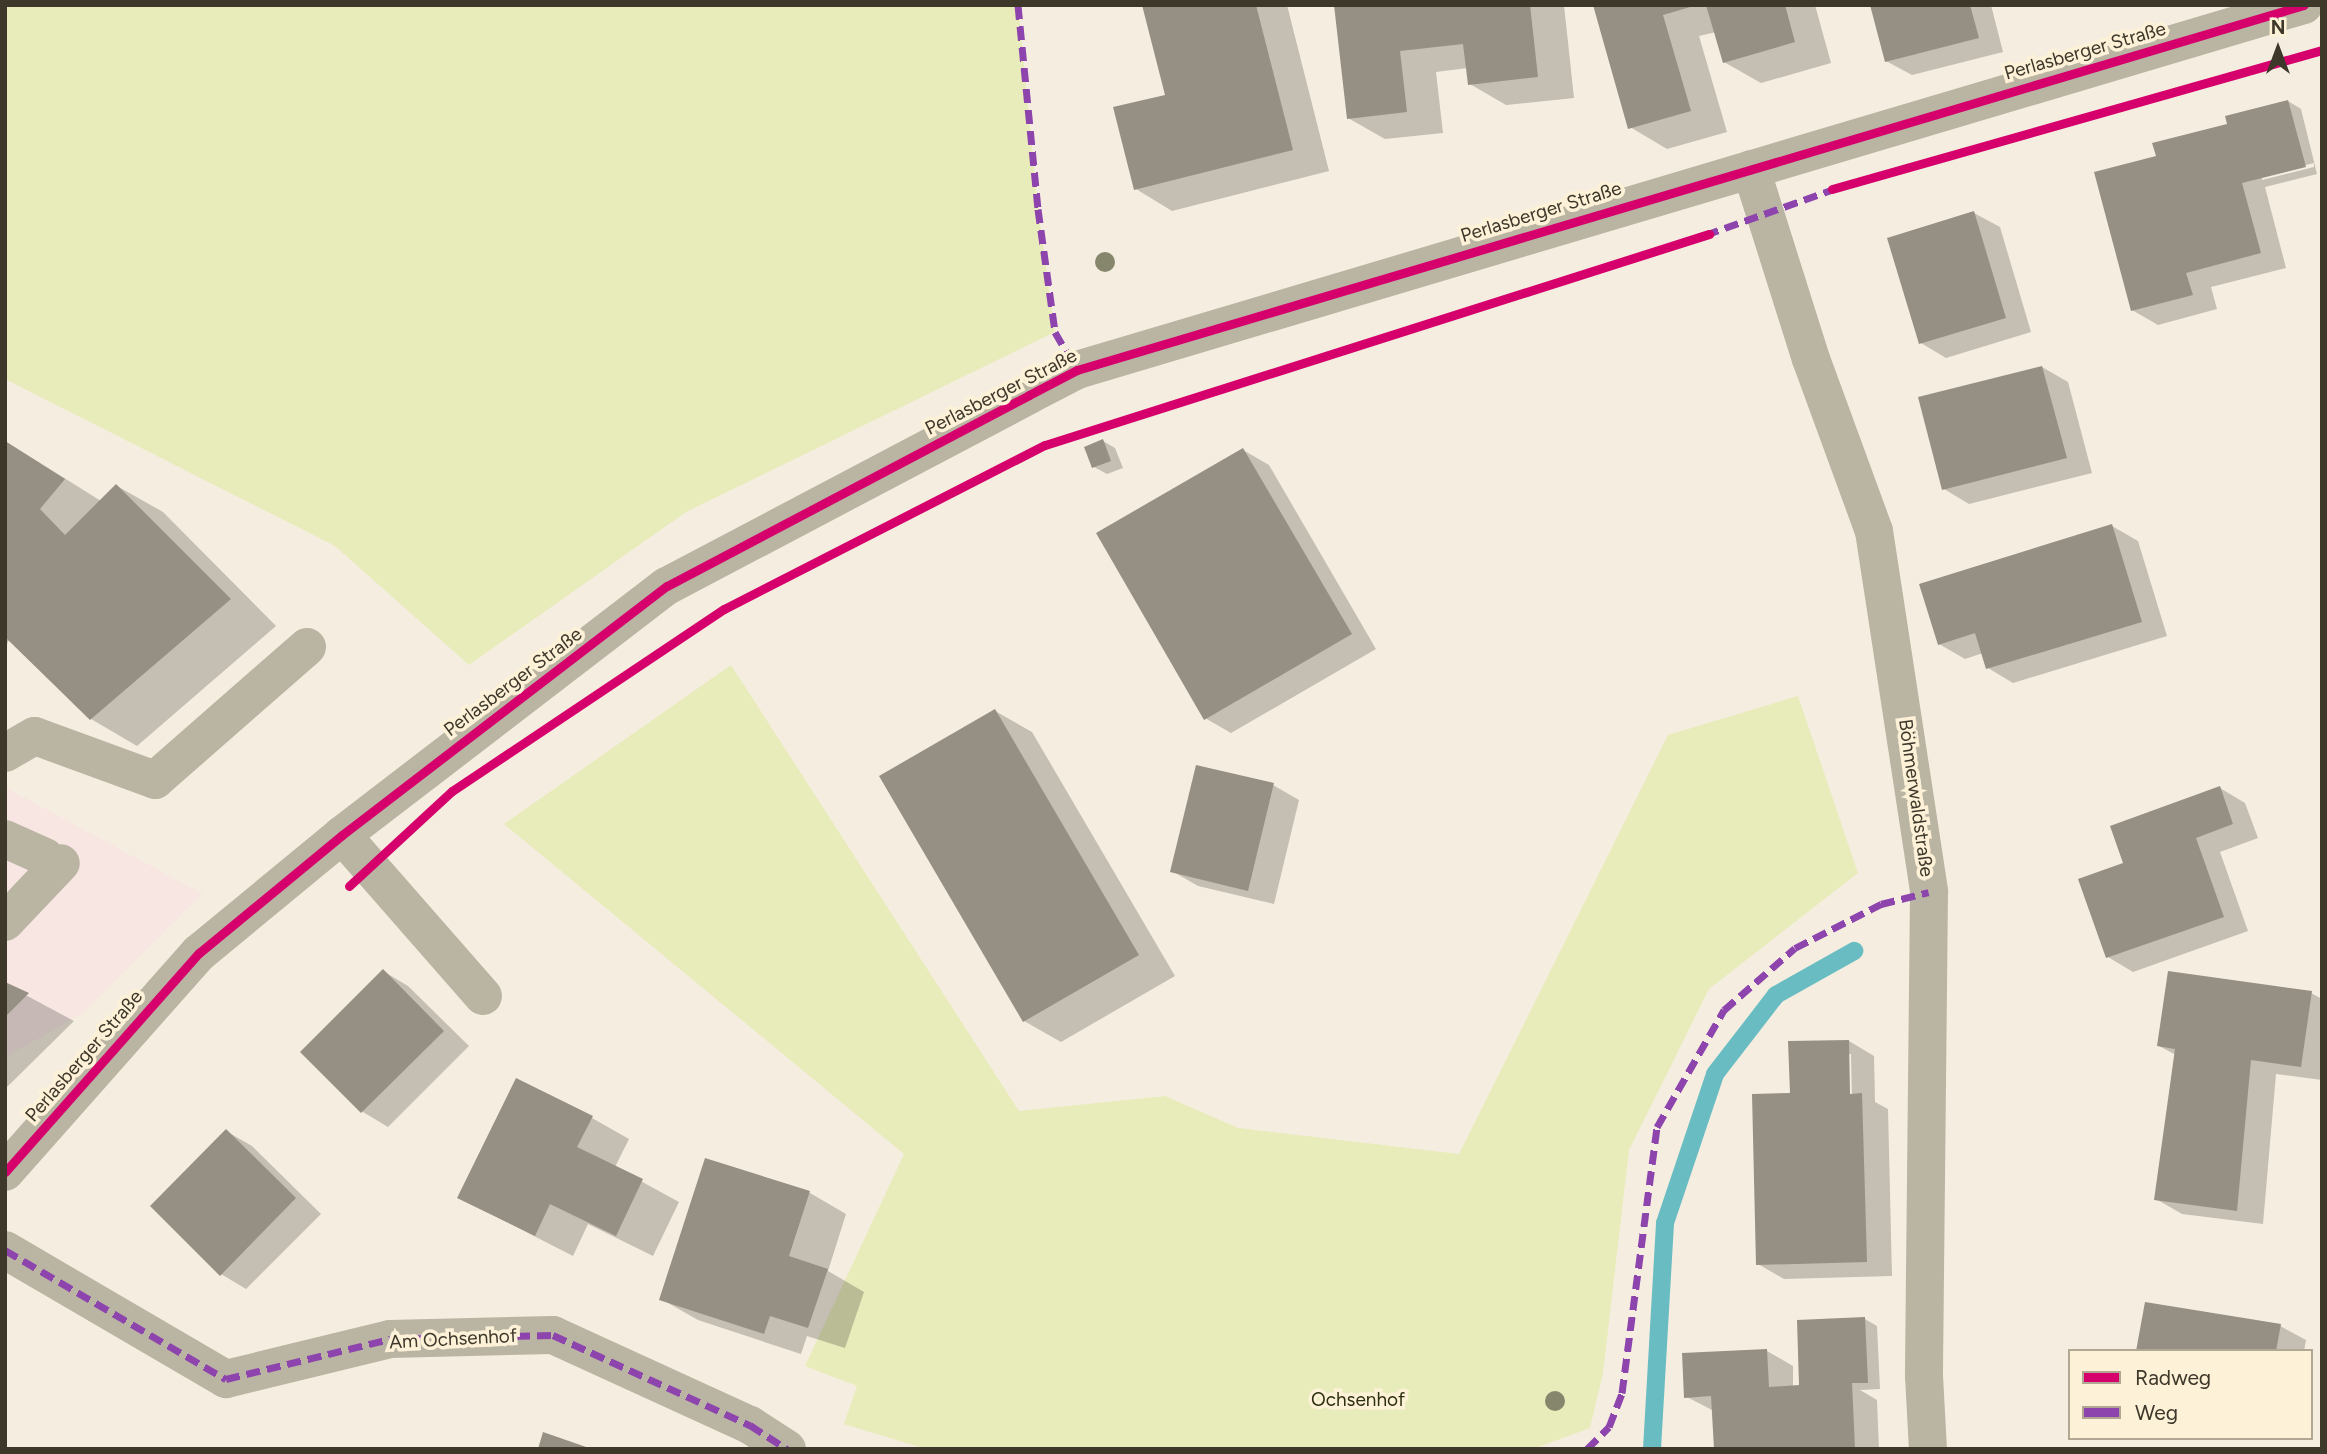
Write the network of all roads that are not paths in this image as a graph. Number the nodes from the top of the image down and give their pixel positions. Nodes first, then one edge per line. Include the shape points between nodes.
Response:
1 (2304, 5) edge
2 (1751, 169) junction
3 (307, 647) dead end
4 (5, 752) edge
5 (342, 835) junction
6 (5, 839) edge
7 (53, 860) junction
8 (5, 864) edge
9 (5, 892) edge
10 (5, 922) edge
11 (483, 996) dead end
12 (5, 1172) edge
13 (5, 1250) edge
14 (787, 1449) edge
15 (1928, 1449) edge

1 - 2 street, Perlasberger Straße
2 - 5 street, Perlasberger Straße via 1077,370 667,586
2 - 15 street, Böhmerwaldstraße via 1811,359 1874,531 1930,892 1924,1376
3 - 4 street via 155,780 35,736
5 - 11 street
5 - 12 street, Perlasberger Straße via 199,953
6 - 7 street
7 - 8 street
7 - 9 street
7 - 10 street
13 - 14 street, Am Ochsenhof via 226,1379 390,1339 553,1335 750,1425

